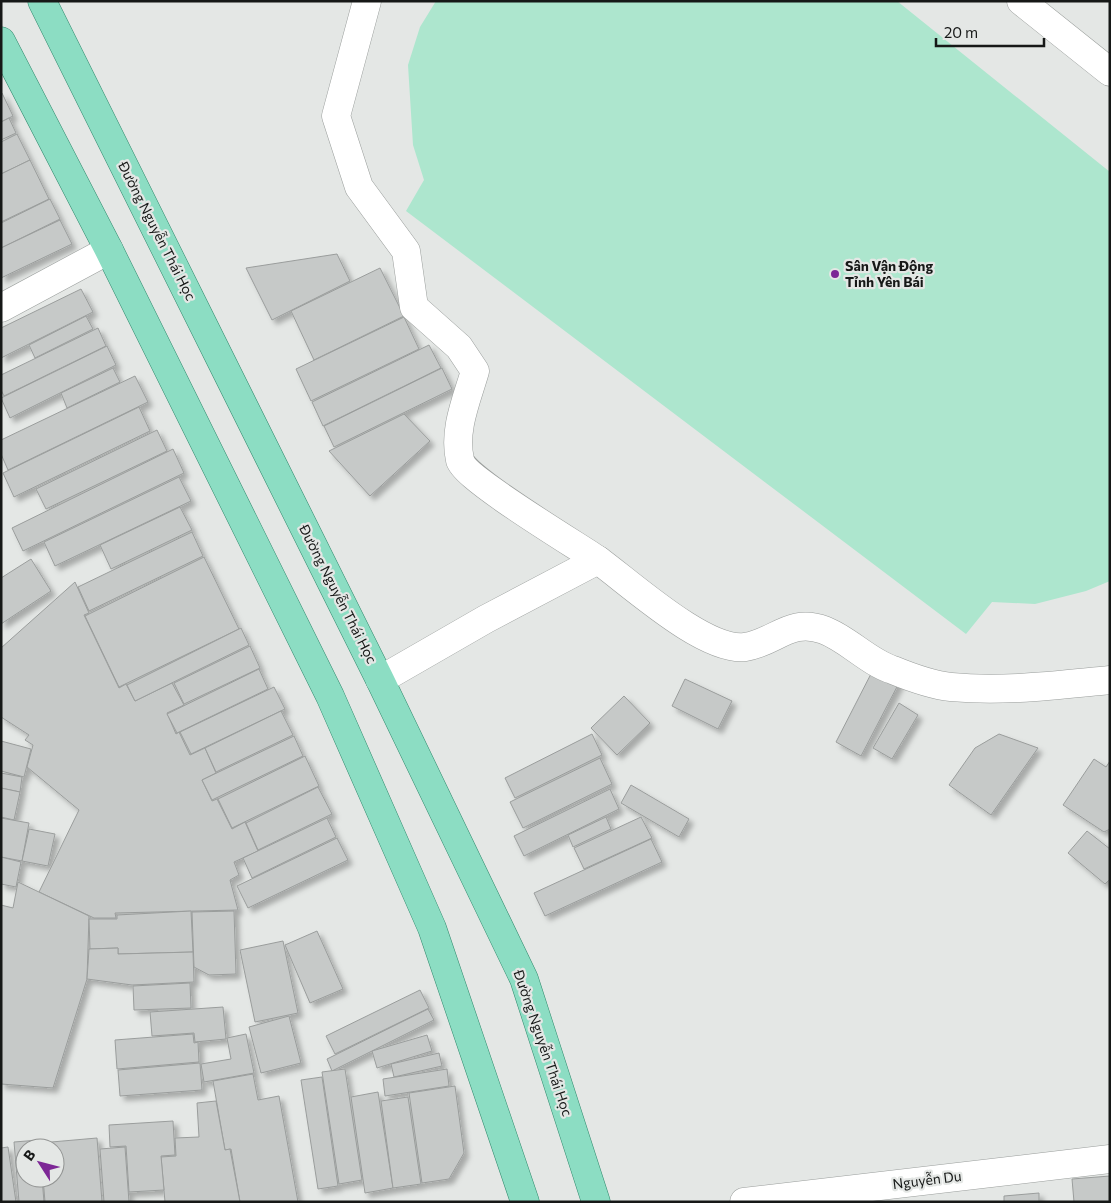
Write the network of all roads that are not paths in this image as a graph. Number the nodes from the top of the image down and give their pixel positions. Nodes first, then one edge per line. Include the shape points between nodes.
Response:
1 (42, 1) edge
2 (366, 1) edge
3 (1025, 2) edge
4 (1, 41) edge
5 (1110, 72) edge
6 (108, 250) junction
7 (1, 308) edge
8 (598, 560) junction
9 (380, 680) junction
10 (1110, 680) edge
11 (1110, 1159) edge
12 (525, 1202) edge
13 (596, 1202) edge
14 (744, 1202) edge

1 - 9 main road, Đường Nguyễn Thái Học
2 - 8 street via 336,116 359,187 406,251 414,307 460,347 475,371 456,438 460,462 482,483
3 - 5 street
4 - 6 main road
6 - 7 street
6 - 12 main road via 330,696 432,928
8 - 9 street
8 - 10 street via 696,633 727,646 744,647 759,643 798,626 824,630 891,670 950,687 1028,688
9 - 13 main road, Đường Nguyễn Thái Học via 524,979
11 - 14 street, Nguyễn Du

